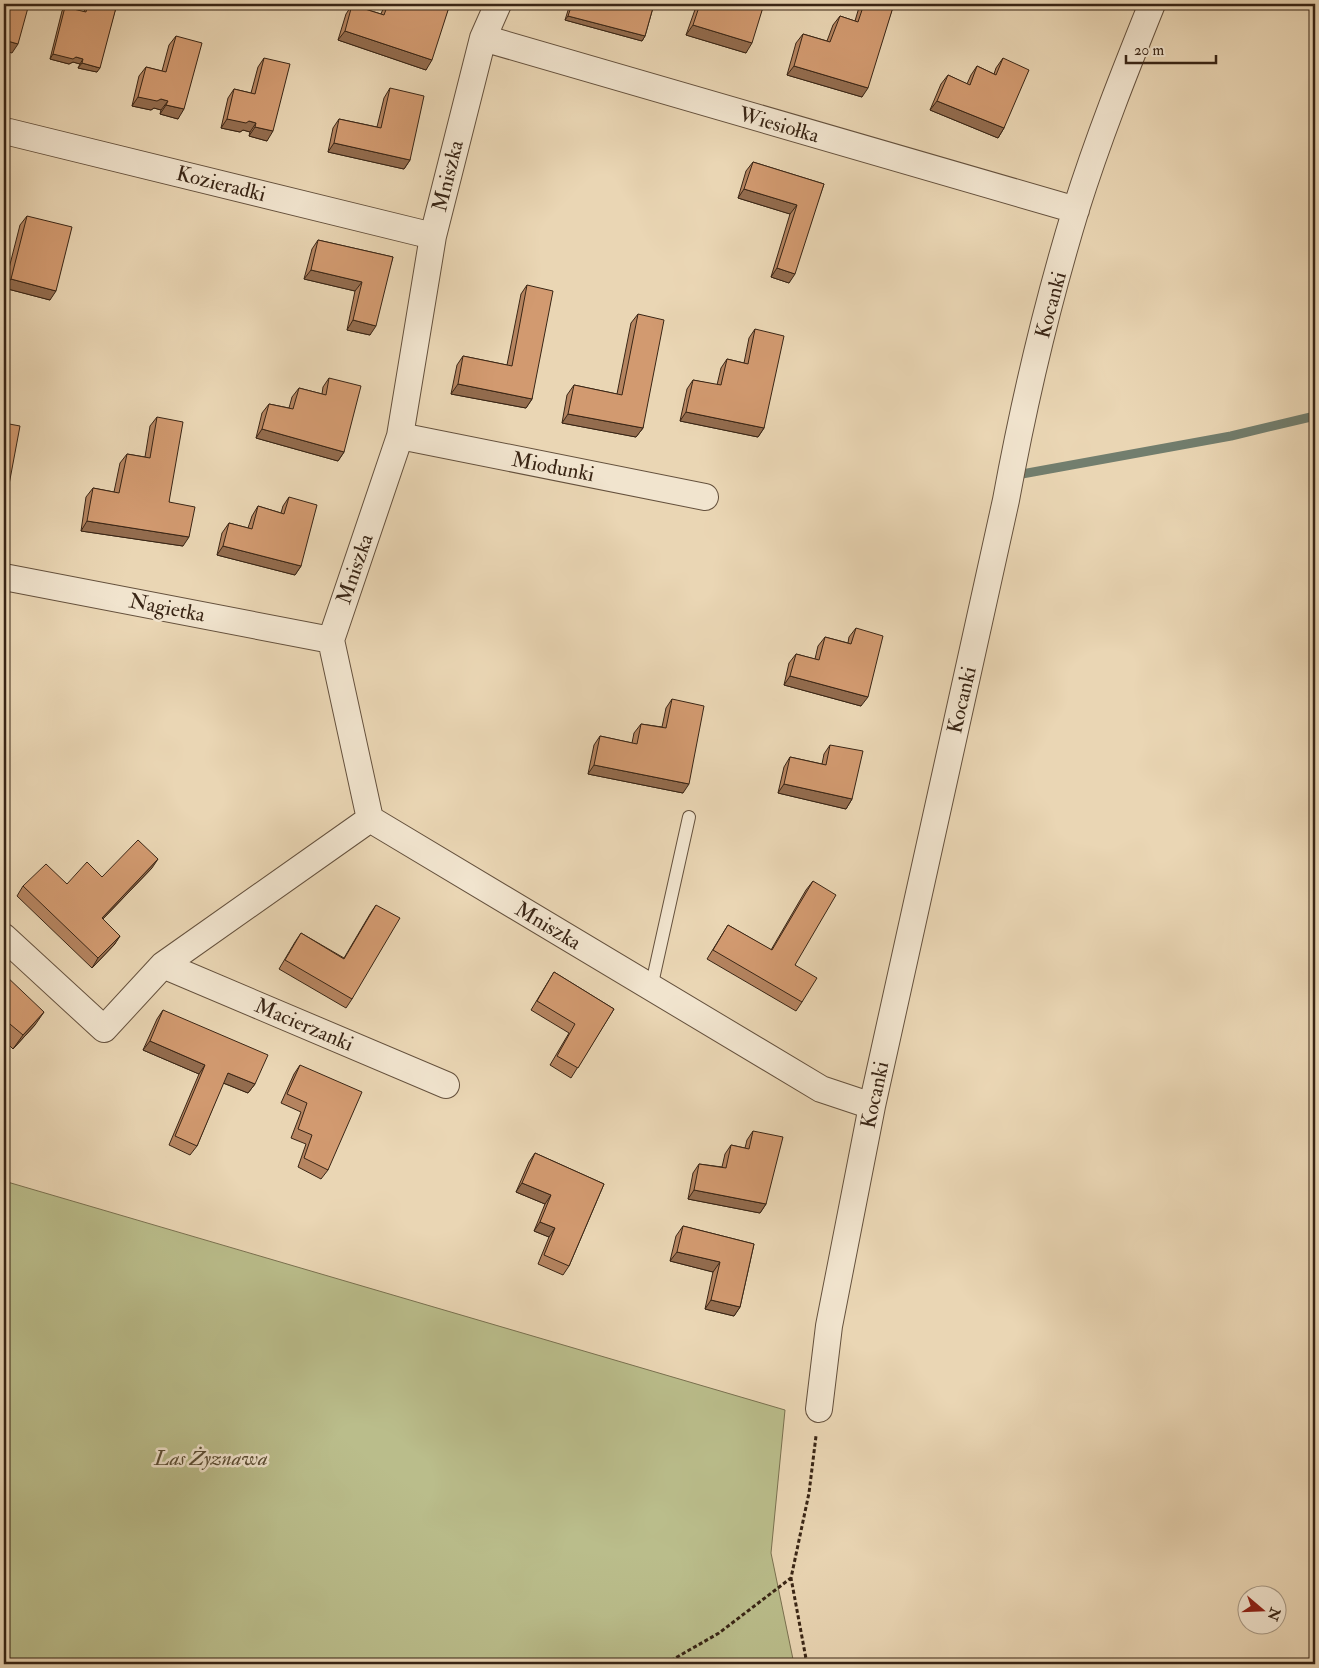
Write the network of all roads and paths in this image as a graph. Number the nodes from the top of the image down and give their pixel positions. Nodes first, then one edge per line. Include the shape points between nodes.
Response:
1 (498, 4) edge
2 (1152, 4) edge
3 (483, 38) junction
4 (9, 132) dead end
5 (1076, 210) junction
6 (433, 236) junction
7 (400, 436) junction
8 (705, 497) dead end
9 (4, 577) edge
10 (331, 640) junction
11 (689, 817) dead end
12 (370, 819) junction
13 (4, 937) edge
14 (163, 965) junction
15 (651, 988) junction
16 (446, 1085) dead end
17 (872, 1106) junction
18 (819, 1409) joint
19 (791, 1578) junction
20 (664, 1664) edge
21 (807, 1664) edge

1 - 3 street, Mniszka
2 - 5 street, Kocanki via 1114,97
3 - 5 street, Wiesiołka
3 - 6 street, Mniszka
4 - 6 street, Kozieradki
5 - 17 street, Kocanki via 1022,417
6 - 7 street, Mniszka
7 - 8 street, Miodunki
7 - 10 street, Mniszka
9 - 10 street, Nagietka
10 - 12 street
11 - 15 lane
12 - 14 street
12 - 15 street, Mniszka
13 - 14 street via 104,1029
14 - 16 street, Macierzanki
15 - 17 street, Mniszka via 821,1090
17 - 18 street, Kocanki via 829,1326
18 - 19 path via 809,1493
19 - 20 path via 719,1633
19 - 21 path

